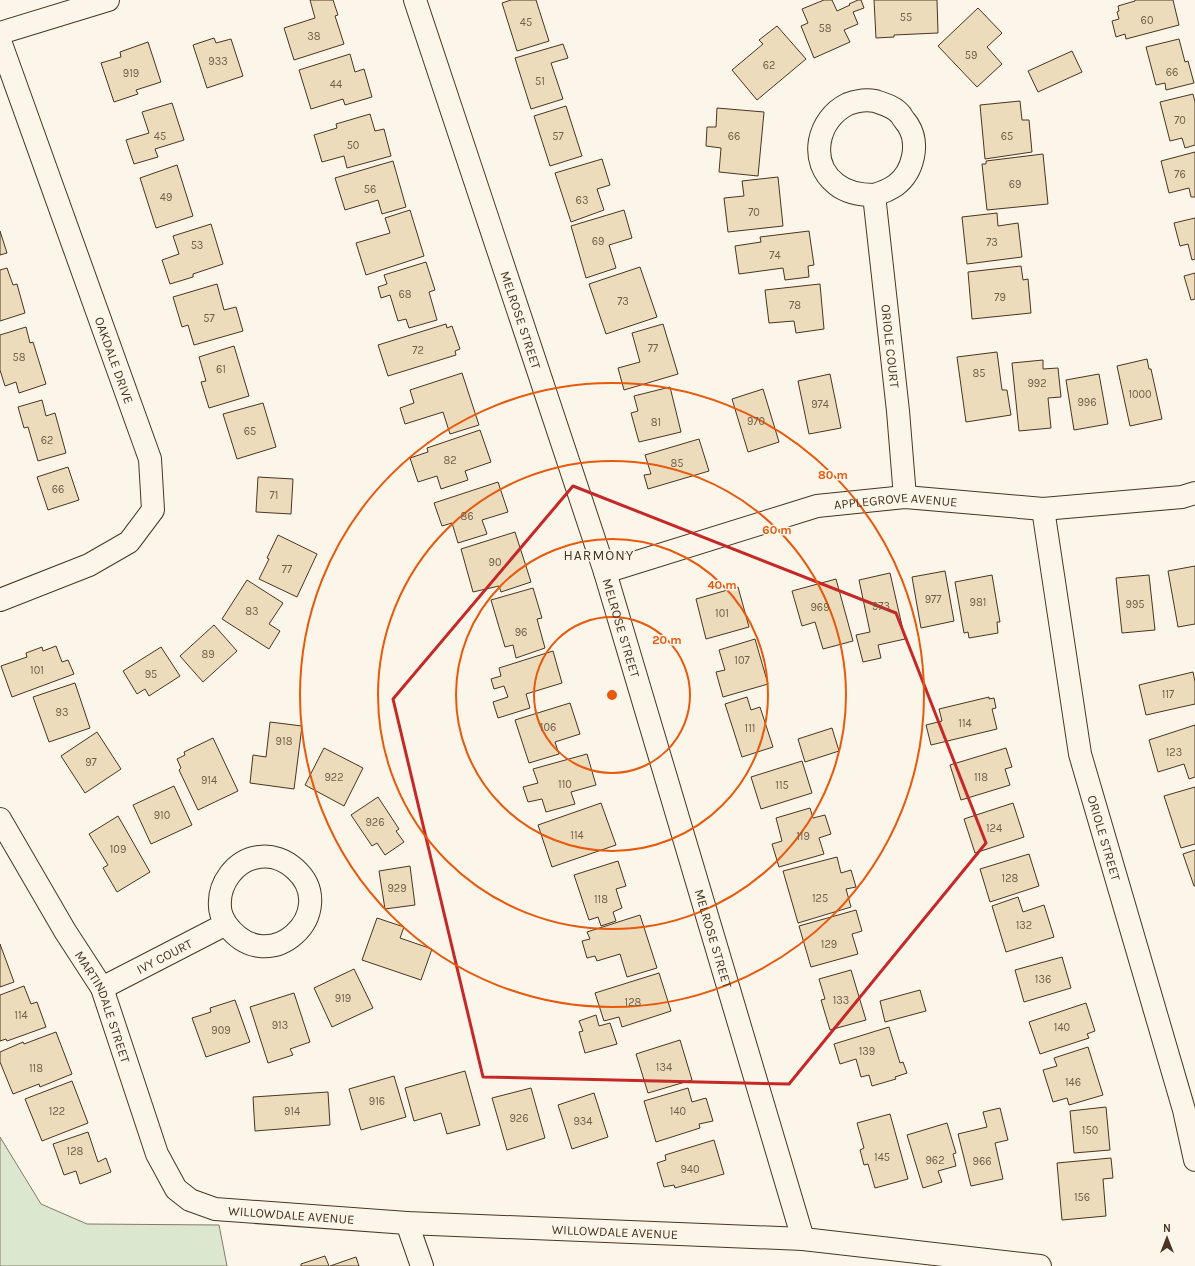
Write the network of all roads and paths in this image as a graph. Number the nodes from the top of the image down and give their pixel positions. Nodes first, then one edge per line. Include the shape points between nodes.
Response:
1 (108, 0) edge
2 (415, 0) edge
3 (0, 33) edge
4 (0, 41) edge
5 (874, 195) junction
6 (1195, 493) edge
7 (905, 496) junction
8 (1043, 509) junction
9 (605, 572) junction
10 (0, 600) edge
11 (0, 819) edge
12 (226, 924) junction
13 (102, 988) junction
14 (1195, 1160) edge
15 (190, 1200) joint
16 (407, 1223) junction
17 (804, 1239) junction
18 (422, 1266) edge
19 (1040, 1266) edge

1 - 3 street
2 - 9 street, MELROSE STREET
4 - 10 street, OAKDALE DRIVE via 150,459 153,510 129,542 90,565
5 - 5 street via 861,195 836,184 821,160 819,145 822,131 829,118 840,108 853,102 870,100 886,104 899,113 909,126 914,142 913,158 907,173 896,185
5 - 7 street, ORIOLE COURT
6 - 8 street, APPLEGROVE AVENUE via 1182,497
7 - 8 street, APPLEGROVE AVENUE
7 - 9 street, APPLEGROVE AVENUE via 817,506
8 - 14 street, ORIOLE STREET via 1080,754 1184,1110
9 - 17 street, MELROSE STREET
11 - 13 street, MARTINDALE STREET via 65,931
12 - 12 street via 232,933 243,941 257,946 272,946 287,941 299,931 307,918 310,903 308,888 300,874 289,864 274,857 259,857 245,861 225,880 220,893 220,908
12 - 13 street, IVY COURT
13 - 15 street, MARTINDALE STREET via 157,1154 176,1189
15 - 16 street, WILLOWDALE AVENUE via 215,1209
16 - 17 street, WILLOWDALE AVENUE
16 - 18 street
17 - 19 street, WILLOWDALE AVENUE

